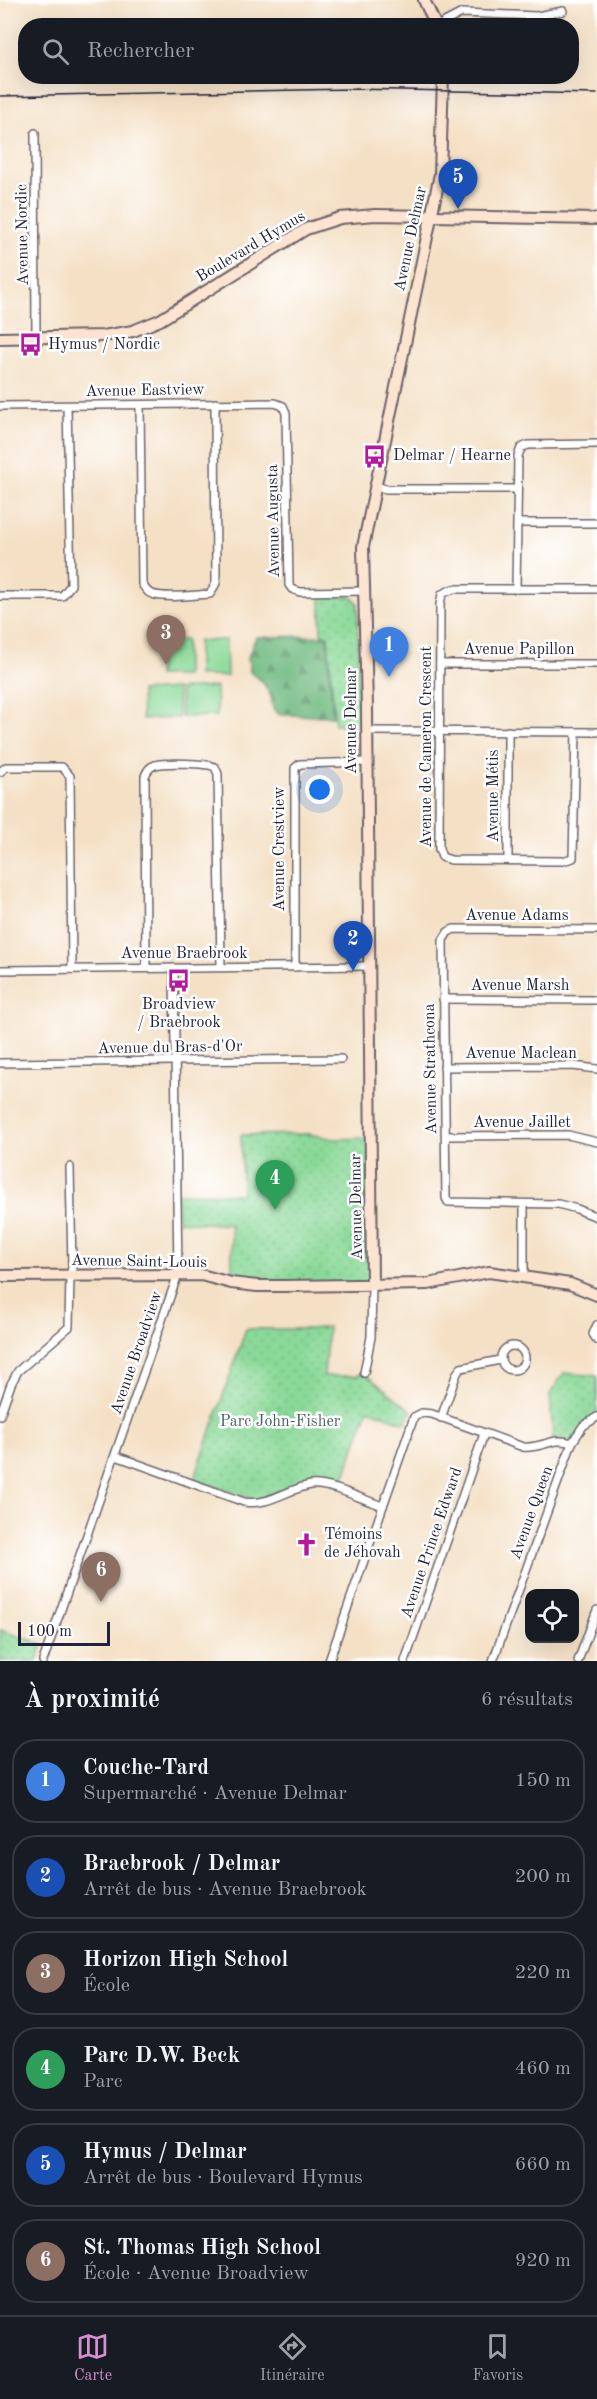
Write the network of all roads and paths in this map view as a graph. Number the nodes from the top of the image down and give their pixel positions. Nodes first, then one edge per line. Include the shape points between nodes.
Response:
1 (424, 0) edge
2 (563, 11) dead end
3 (432, 18) edge
4 (452, 18) edge
5 (442, 84) edge
6 (36, 133) dead end
7 (431, 216) junction
8 (597, 219) edge
9 (0, 338) edge
10 (36, 338) junction
11 (215, 403) junction
12 (140, 405) junction
13 (0, 406) edge
14 (67, 406) junction
15 (286, 413) joint
16 (597, 444) edge
17 (375, 486) junction
18 (517, 489) junction
19 (518, 523) junction
20 (597, 523) edge
21 (516, 589) junction
22 (597, 589) edge
23 (365, 591) junction
24 (0, 596) edge
25 (441, 664) junction
26 (597, 664) edge
27 (368, 731) junction
28 (440, 731) junction
29 (508, 731) junction
30 (576, 732) junction
31 (597, 732) edge
32 (367, 762) junction
33 (0, 772) edge
34 (508, 860) junction
35 (597, 930) edge
36 (443, 940) joint
37 (369, 966) junction
38 (295, 967) junction
39 (146, 968) junction
40 (174, 968) junction
41 (221, 968) junction
42 (72, 969) junction
43 (0, 970) edge
44 (443, 999) junction
45 (597, 1000) edge
46 (341, 1059) dead end
47 (175, 1061) junction
48 (0, 1063) edge
49 (444, 1067) junction
50 (597, 1069) edge
51 (446, 1136) junction
52 (597, 1142) edge
53 (70, 1167) dead end
54 (524, 1205) junction
55 (597, 1217) edge
56 (178, 1274) junction
57 (70, 1275) junction
58 (0, 1276) edge
59 (524, 1277) junction
60 (372, 1284) junction
61 (597, 1295) edge
62 (597, 1325) edge
63 (597, 1340) edge
64 (500, 1360) dead end
65 (364, 1373) dead end
66 (0, 1415) edge
67 (597, 1417) edge
68 (441, 1418) junction
69 (484, 1434) junction
70 (572, 1443) junction
71 (116, 1456) junction
72 (383, 1506) junction
73 (597, 1610) edge
74 (43, 1661) edge
75 (329, 1661) edge
76 (405, 1661) edge
77 (493, 1661) edge
78 (578, 1661) edge

1 - 3 street
2 - 4 street via 537,16 462,13
5 - 7 street, Avenue Delmar via 440,169
6 - 10 street, Avenue Nordic
7 - 8 street, Boulevard Hymus
7 - 10 street, Boulevard Hymus via 355,216 329,221 295,235 144,327 109,336
7 - 17 street, Avenue Delmar
9 - 10 street, Boulevard Hymus
11 - 12 street, Avenue Eastview
11 - 12 street via 216,583 210,594 185,595 152,595 142,584
11 - 15 street, Avenue Eastview via 275,403 283,406
12 - 14 street, Avenue Eastview
13 - 14 street, Avenue Eastview
14 - 24 street via 71,585 62,596
15 - 23 street, Avenue Augusta via 289,585 300,592
16 - 18 street via 521,448
17 - 18 street
17 - 23 street, Avenue Delmar via 363,546
18 - 19 street
19 - 20 street
19 - 21 street
21 - 22 street
21 - 25 street, Avenue de Cameron Crescent via 453,589 442,594
23 - 27 street, Avenue Delmar
25 - 26 street, Avenue Papillon
25 - 28 street, Avenue de Cameron Crescent
27 - 28 street
27 - 32 street, Avenue Delmar
28 - 29 street
28 - 34 street, Avenue de Cameron Crescent via 442,857
29 - 30 street
29 - 34 street, Avenue Métis
30 - 31 street
30 - 34 street, Avenue de Cameron Crescent via 573,858
32 - 37 street, Avenue Delmar
32 - 38 street, Avenue Crestview via 300,764 295,768
33 - 42 street via 6,767 62,767 70,776
35 - 36 street, Avenue Adams via 454,929
36 - 44 street, Avenue Strathcona
37 - 38 street, Avenue Braebrook
37 - 60 street, Avenue Delmar
38 - 41 street, Avenue Braebrook
39 - 40 street, Avenue Braebrook
39 - 41 street via 145,776 155,765 182,764 209,764 218,774
39 - 42 street, Avenue Braebrook
40 - 41 street, Avenue Braebrook
40 - 47 street, Avenue Broadview
42 - 43 street, Avenue Braebrook
44 - 45 street, Avenue Marsh
44 - 49 street, Avenue Strathcona
46 - 47 street, Avenue du Bras-d'Or
47 - 48 street, Avenue du Bras-d'Or
47 - 56 street, Avenue Broadview
49 - 50 street, Avenue Maclean
49 - 51 street, Avenue Strathcona
51 - 52 street, Avenue Jaillet via 568,1135
51 - 54 street, Avenue Strathcona via 448,1202
53 - 57 street
54 - 55 street via 558,1204
54 - 59 street
56 - 57 street, Avenue Saint-Louis
56 - 60 street, Avenue Saint-Louis via 257,1286
56 - 71 street, Avenue Broadview
57 - 58 street, Avenue Saint-Louis
57 - 66 street via 69,1327 18,1371
59 - 60 street, Avenue Saint-Louis via 489,1272 428,1284
59 - 61 street, Avenue Saint-Louis via 570,1284
60 - 65 street, Avenue Delmar via 372,1337
62 - 63 street via 593,1334
64 - 68 street via 461,1368
67 - 70 street, Avenue Queen via 583,1426
68 - 69 street
68 - 72 street via 422,1413 414,1417
69 - 70 street via 532,1448 553,1440
69 - 76 street, Avenue Prince Edward
70 - 77 street, Avenue Queen
71 - 72 street via 244,1502 263,1503 301,1487 322,1485
71 - 74 street, Avenue Broadview
72 - 75 street
73 - 78 street

